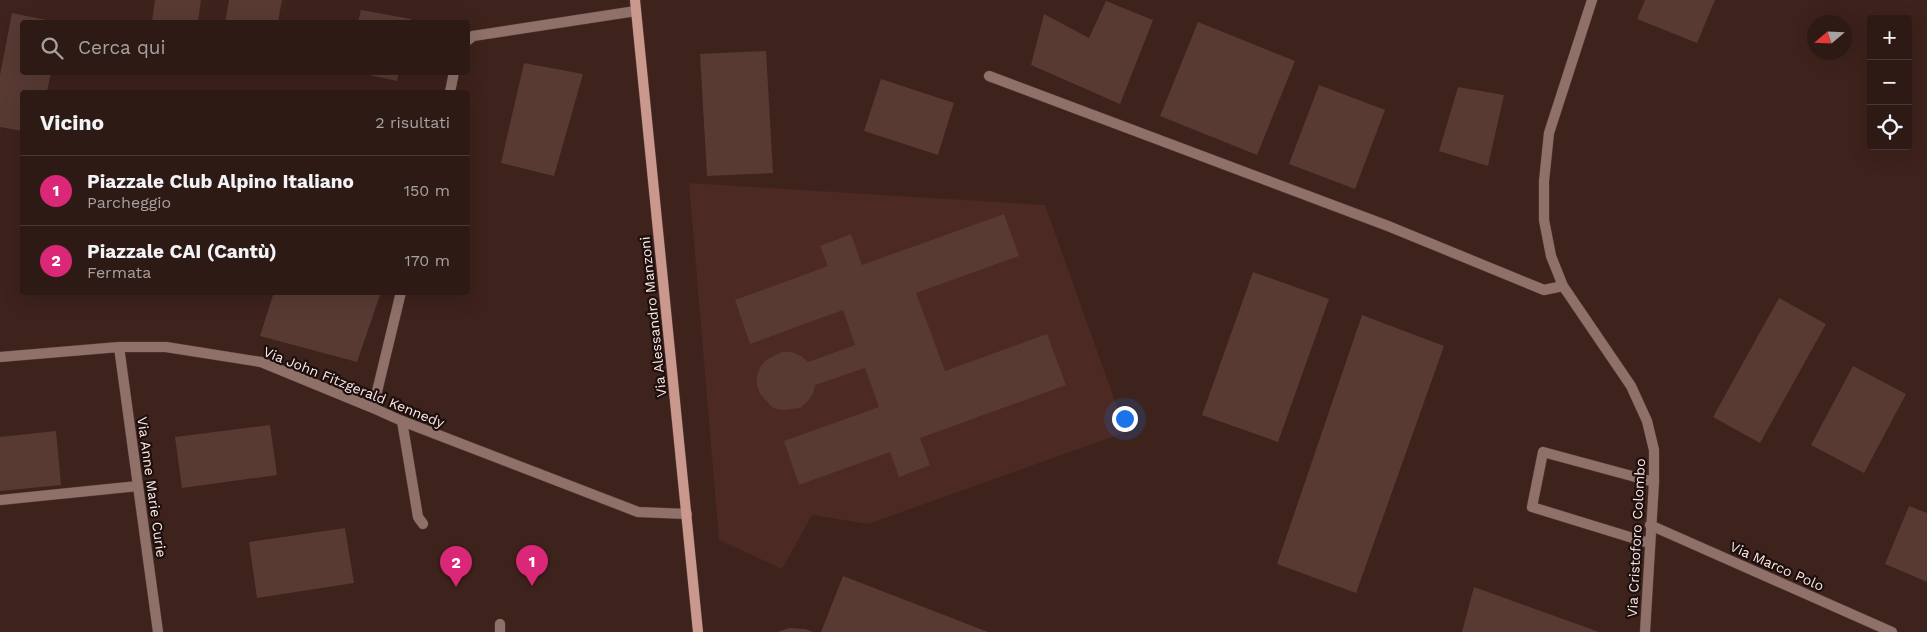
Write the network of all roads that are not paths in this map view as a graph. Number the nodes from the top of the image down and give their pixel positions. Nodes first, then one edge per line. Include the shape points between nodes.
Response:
1 (635, 0) edge
2 (1592, 0) edge
3 (636, 11) junction
4 (470, 38) edge
5 (453, 75) edge
6 (989, 76) dead end
7 (450, 90) edge
8 (1563, 286) junction
9 (400, 295) edge
10 (119, 347) junction
11 (0, 357) edge
12 (373, 408) junction
13 (402, 421) junction
14 (1654, 482) junction
15 (138, 486) junction
16 (0, 500) edge
17 (687, 514) junction
18 (423, 524) dead end
19 (1650, 524) junction
20 (1649, 543) junction
21 (158, 632) edge
22 (698, 632) edge
23 (1645, 632) edge
24 (1892, 632) edge

1 - 3 main road, Via Alessandro Manzoni
2 - 8 street, Via Cristoforo Colombo via 1549,133 1544,181 1544,220 1551,256
3 - 4 street
3 - 17 main road, Via Alessandro Manzoni
5 - 7 street
6 - 8 street via 1388,226 1544,290
8 - 14 street, Via Cristoforo Colombo via 1632,386 1647,421 1654,450
9 - 12 street
10 - 11 street, Via John Fitzgerald Kennedy
10 - 12 street, Via John Fitzgerald Kennedy via 166,347 261,362
10 - 15 street, Via Anne Marie Curie
12 - 13 street, Via John Fitzgerald Kennedy
13 - 17 street, Via John Fitzgerald Kennedy via 638,512
13 - 18 street via 418,517
14 - 19 street, Via Cristoforo Colombo
14 - 20 street via 1543,452 1532,507
15 - 16 street
15 - 21 street, Via Anne Marie Curie
17 - 22 main road, Via Alessandro Manzoni
19 - 20 street, Via Cristoforo Colombo
19 - 24 street, Via Marco Polo
20 - 23 street, Via Cristoforo Colombo

